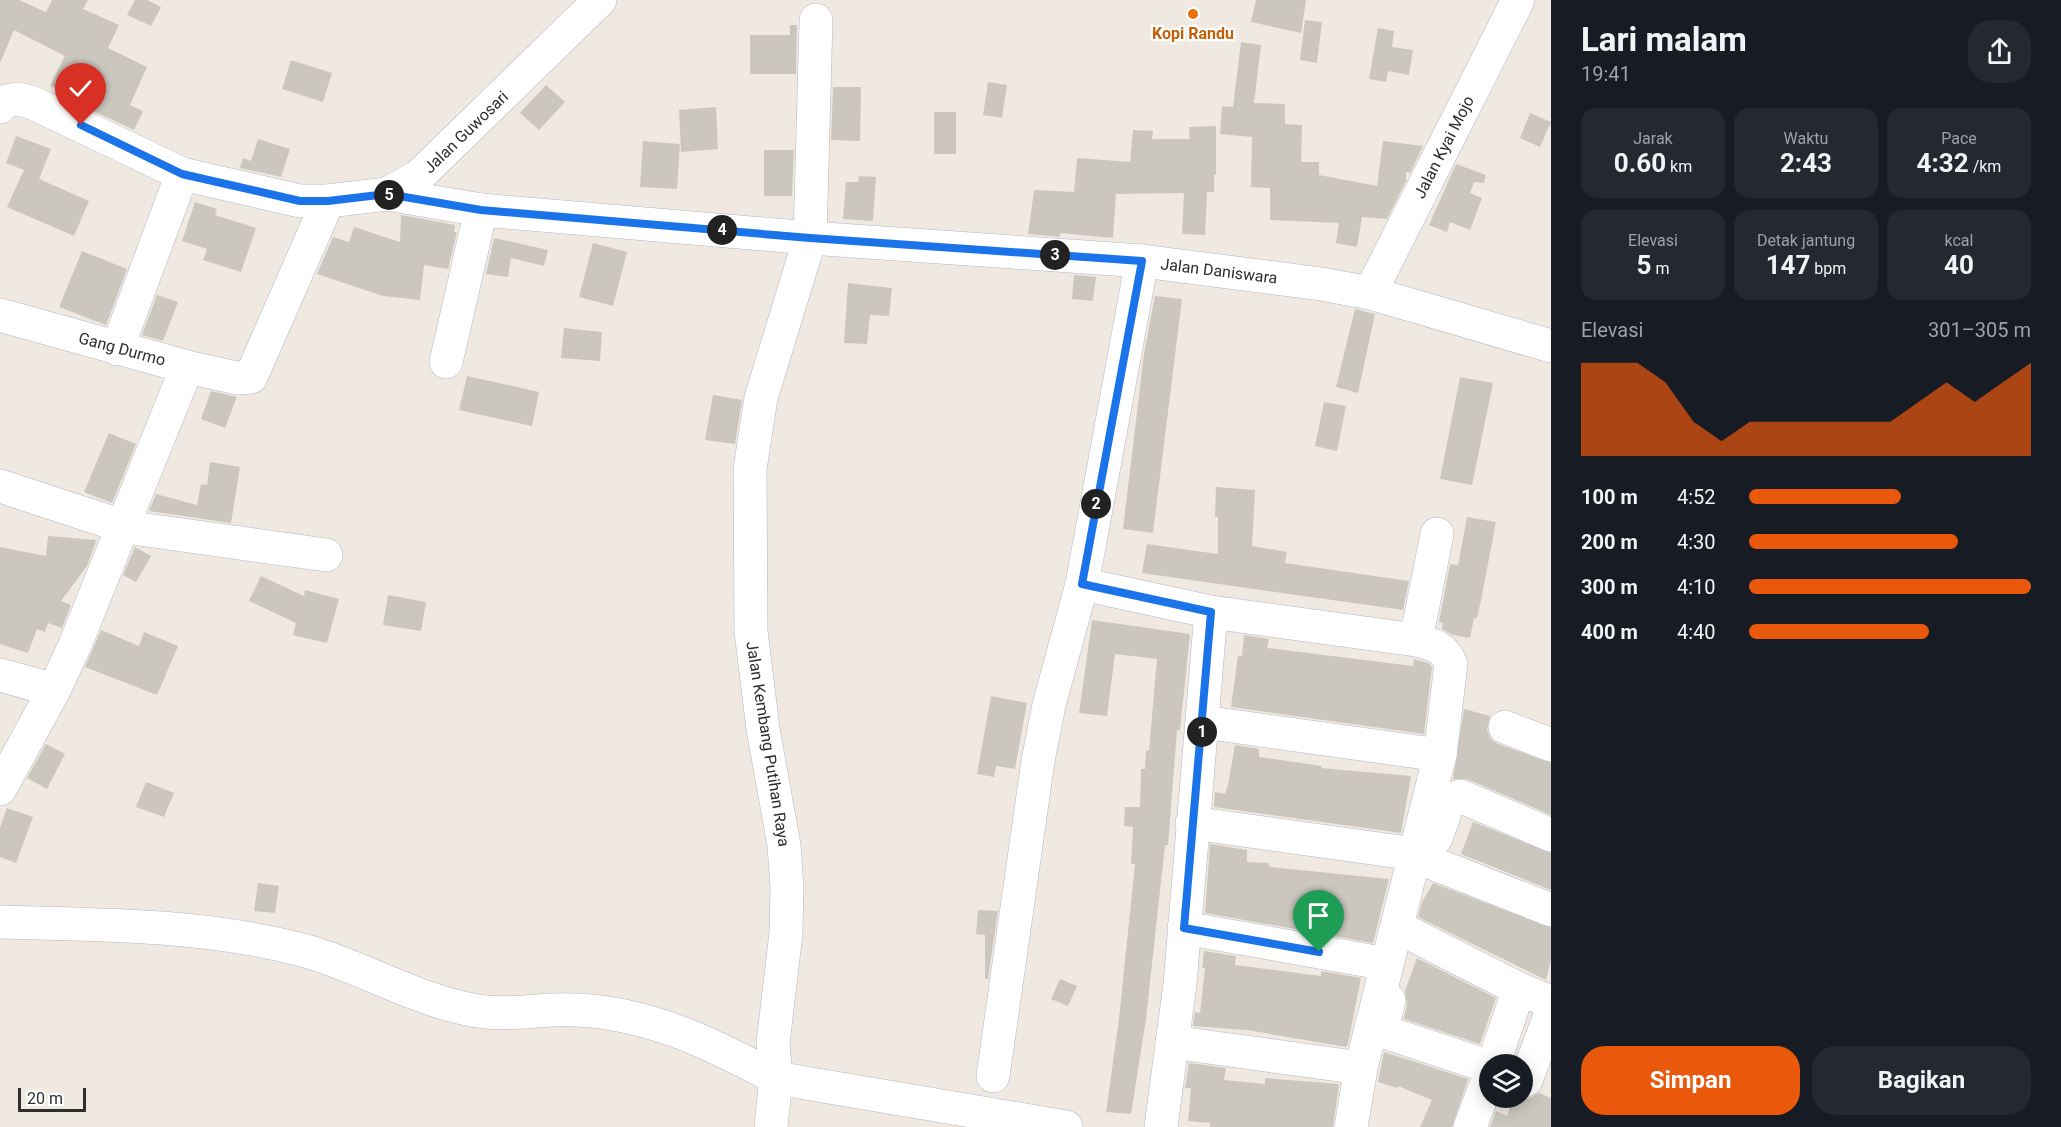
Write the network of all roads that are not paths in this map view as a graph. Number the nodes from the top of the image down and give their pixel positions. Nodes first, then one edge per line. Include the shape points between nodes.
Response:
1 (600, 0) edge
2 (1518, 0) edge
3 (816, 20) dead end
4 (1, 102) edge
5 (182, 174) junction
6 (387, 194) junction
7 (328, 201) junction
8 (481, 210) junction
9 (810, 238) junction
10 (1142, 261) junction
11 (1370, 293) junction
12 (0, 315) edge
13 (1551, 346) edge
14 (117, 349) junction
15 (446, 362) dead end
16 (187, 367) junction
17 (0, 486) edge
18 (124, 527) junction
19 (1437, 534) dead end
20 (326, 555) dead end
21 (1082, 584) junction
22 (1211, 612) junction
23 (1416, 640) junction
24 (0, 675) edge
25 (54, 690) junction
26 (1203, 722) junction
27 (1505, 727) dead end
28 (1551, 745) edge
29 (1440, 755) junction
30 (0, 789) edge
31 (1192, 823) junction
32 (1551, 835) edge
33 (1421, 858) junction
34 (1551, 910) edge
35 (0, 922) edge
36 (1184, 928) junction
37 (1407, 932) junction
38 (1387, 964) junction
39 (1519, 989) junction
40 (1551, 1002) edge
41 (1551, 1013) edge
42 (1172, 1042) junction
43 (1495, 1054) edge
44 (1479, 1062) edge
45 (1361, 1068) junction
46 (993, 1076) dead end
47 (776, 1078) junction
48 (1533, 1084) edge
49 (1479, 1103) edge
50 (771, 1127) edge
51 (1066, 1127) edge
52 (1161, 1127) edge
53 (1352, 1127) edge
54 (1470, 1127) edge

1 - 6 street, Jalan Guwosari via 419,176
2 - 11 street, Jalan Kyai Mojo
3 - 9 street, Jalan Kembang Putihan Raya
4 - 5 street, Jalan Guwosari via 31,102
5 - 7 street, Jalan Guwosari via 300,201
5 - 14 street
6 - 7 street, Jalan Guwosari
6 - 8 street, Jalan Daniswara
7 - 16 street, Gang Durmo via 251,377 244,379
8 - 9 street, Jalan Daniswara
8 - 15 street
9 - 10 street, Jalan Daniswara
9 - 47 street, Jalan Kembang Putihan Raya via 761,399 750,469 751,631 763,729 783,833 787,888 786,933 773,1043
10 - 11 street, Jalan Daniswara
10 - 21 street
11 - 13 street, Jalan Daniswara
12 - 14 street, Gang Durmo
14 - 16 street, Gang Durmo
16 - 18 street
17 - 18 street
18 - 20 street
18 - 25 street
19 - 23 street
21 - 22 street
21 - 46 street via 1038,762
22 - 23 street
22 - 26 street
23 - 29 street via 1436,645 1451,664
24 - 25 street
25 - 30 street
26 - 29 street
26 - 31 street
27 - 28 street
29 - 33 street
31 - 33 street
31 - 36 street
32 - 33 street via 1460,796 1449,801
33 - 34 street
33 - 37 street
33 - 38 street
35 - 47 street via 209,931 307,952 416,994 472,1010 577,1010 629,1016 704,1040
36 - 38 street
36 - 42 street
37 - 39 street
37 - 44 street via 1382,1031
38 - 45 street
39 - 40 street
39 - 43 street
41 - 48 street
42 - 45 street
42 - 52 street
45 - 53 street
47 - 50 street, Jalan Kembang Putihan Raya
47 - 51 street
49 - 54 street

